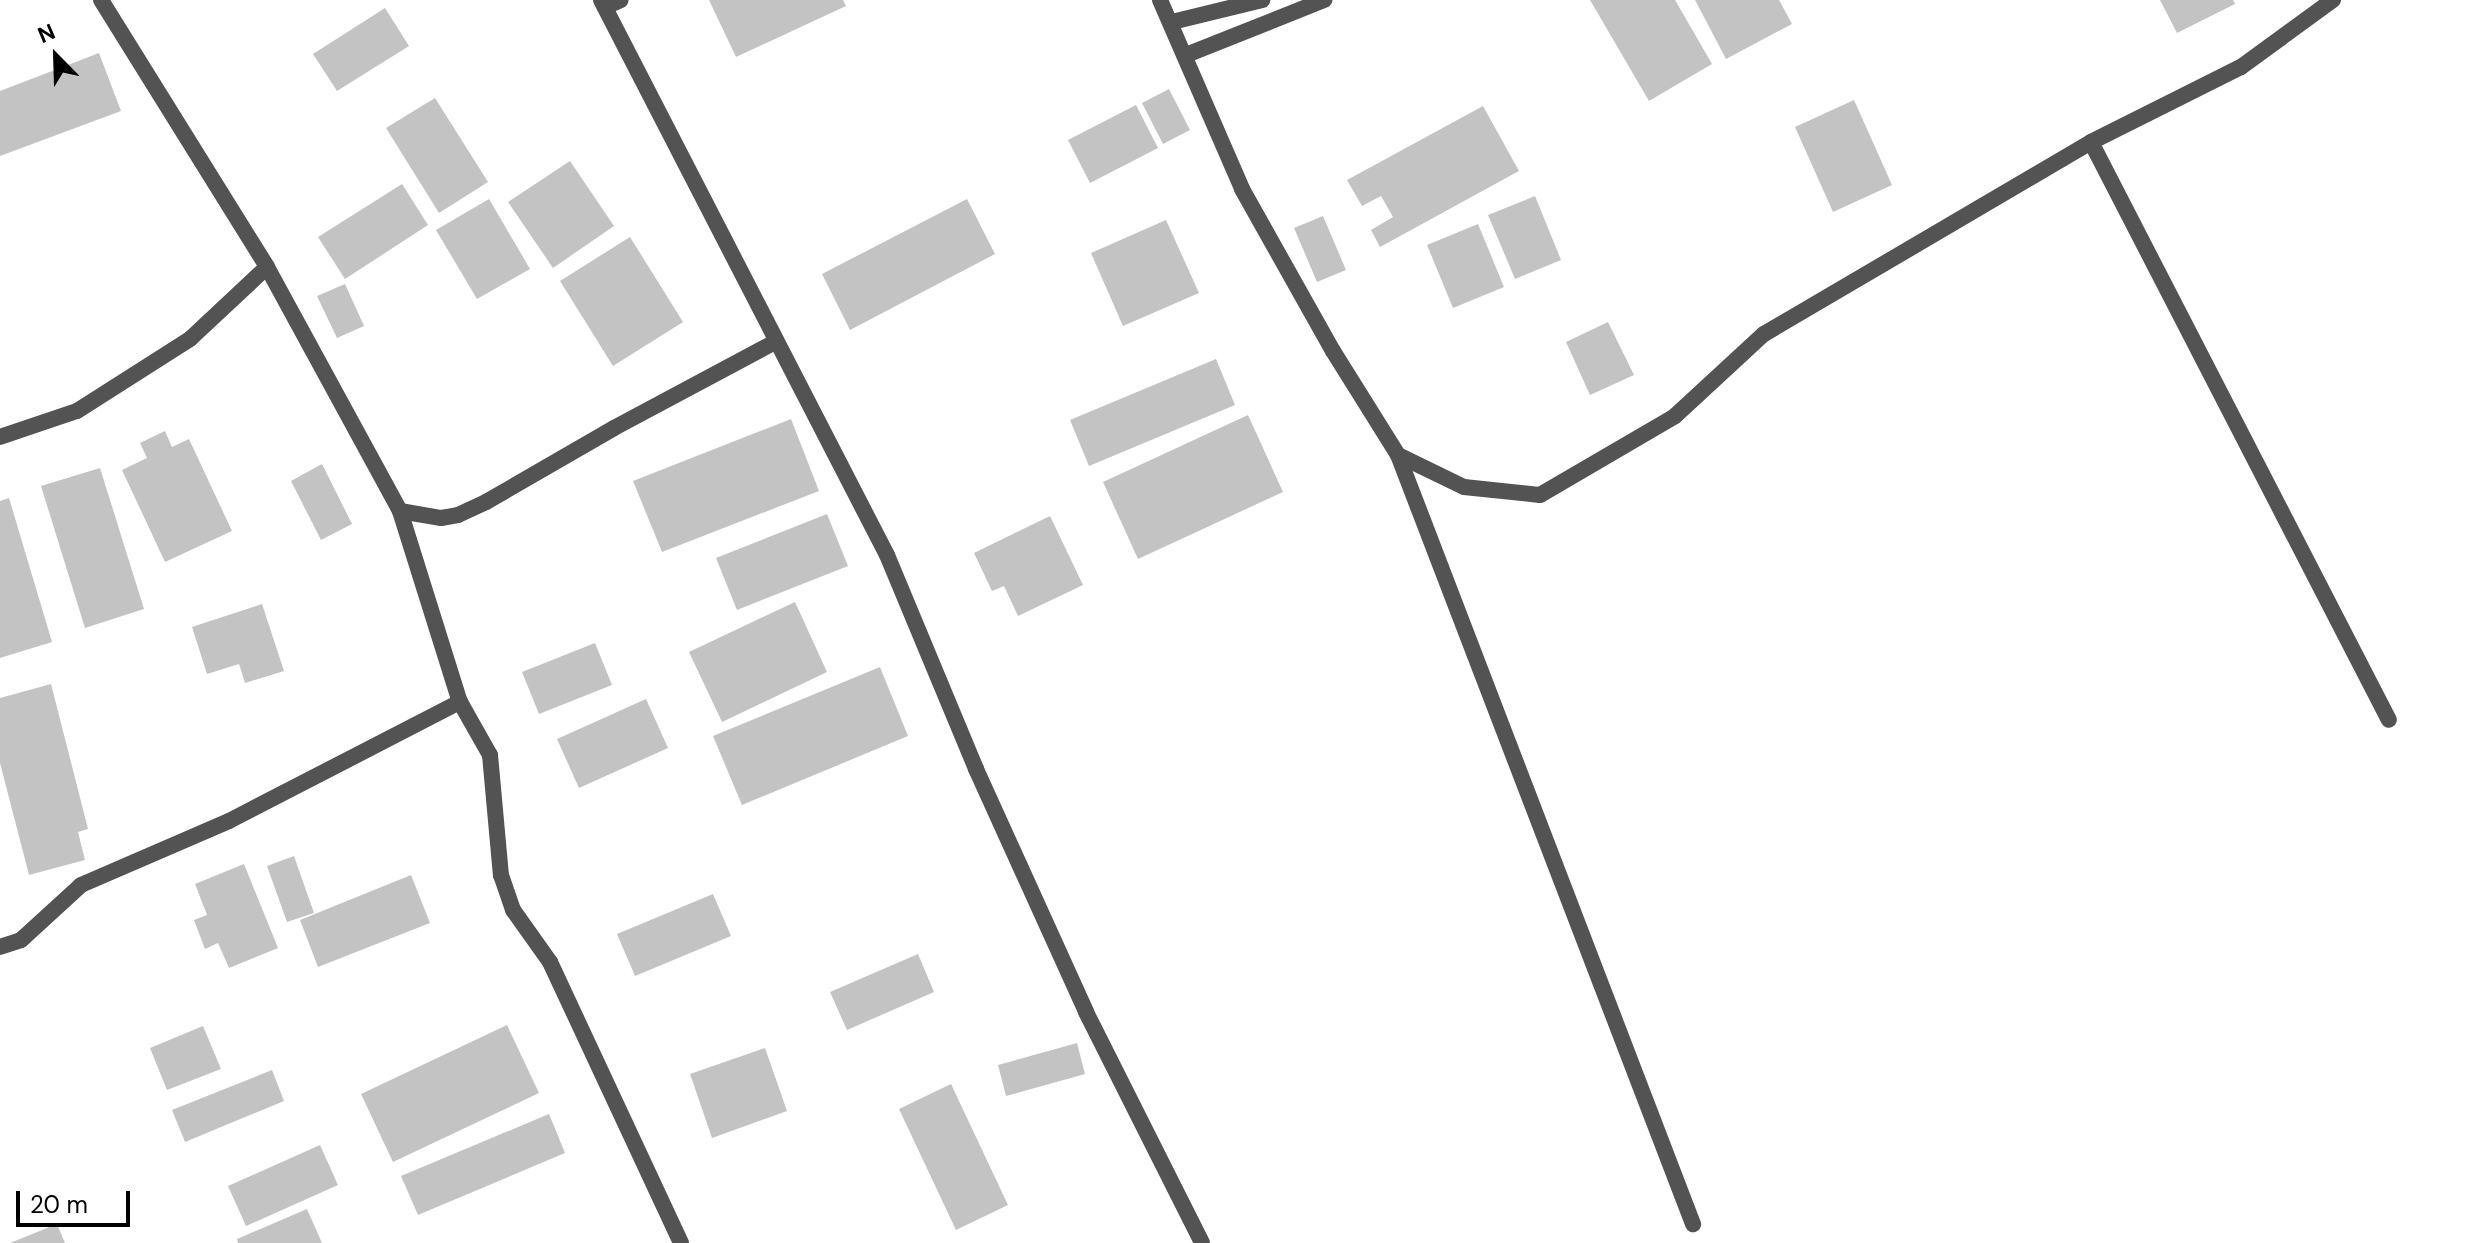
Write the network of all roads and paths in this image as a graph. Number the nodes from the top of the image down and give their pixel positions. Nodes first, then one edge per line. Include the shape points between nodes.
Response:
1 (101, 0) edge
2 (621, 0) edge
3 (1160, 0) edge
4 (1262, 0) edge
5 (1324, 0) edge
6 (2333, 0) edge
7 (603, 4) edge
8 (1172, 22) junction
9 (1186, 55) junction
10 (2091, 142) junction
11 (267, 267) junction
12 (775, 342) junction
13 (0, 437) edge
14 (1398, 455) junction
15 (400, 511) junction
16 (460, 702) junction
17 (2389, 720) dead end
18 (0, 947) edge
19 (1693, 1224) dead end
20 (681, 1243) edge
21 (1202, 1243) edge

1 - 11 street
2 - 7 street
3 - 8 street
4 - 8 street
5 - 9 street
6 - 10 street via 2241,67
7 - 12 street
8 - 9 street
9 - 14 street via 1242,189
10 - 14 street via 1764,334 1675,416 1540,495 1464,487
10 - 17 street
11 - 13 street via 190,339 77,411
11 - 15 street
12 - 15 street via 472,509 441,518
12 - 21 street via 887,555 1080,999
14 - 19 street
15 - 16 street
16 - 18 street via 229,821 81,885 21,940
16 - 20 street via 490,755 501,875 513,910 550,962

